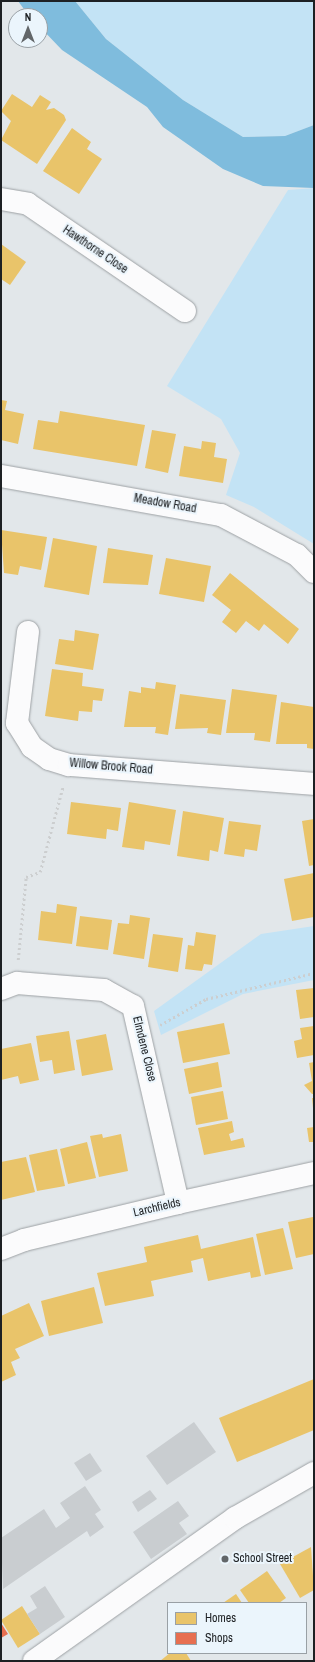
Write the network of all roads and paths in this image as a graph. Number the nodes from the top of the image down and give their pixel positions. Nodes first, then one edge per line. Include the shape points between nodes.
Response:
1 (1, 199) edge
2 (185, 311) dead end
3 (1, 476) edge
4 (314, 572) edge
5 (28, 632) dead end
6 (69, 765) junction
7 (314, 784) edge
8 (314, 973) edge
9 (9, 986) edge
10 (142, 1035) junction
11 (314, 1173) edge
12 (178, 1203) junction
13 (1, 1249) edge
14 (314, 1473) edge
15 (34, 1661) edge

1 - 2 street, Hawthorne Close via 28,204
3 - 4 street, Meadow Road via 222,515 297,555
5 - 6 street, Willow Brook Road via 17,723 32,747 49,759
6 - 7 street, Willow Brook Road
6 - 9 path via 40,872 26,877
8 - 10 path via 206,999
9 - 10 street, Elmdene Close via 104,990 133,1006
10 - 12 street, Elmdene Close
11 - 12 street, Larchfields
12 - 13 street, Larchfields via 24,1240
14 - 15 street via 235,1518

